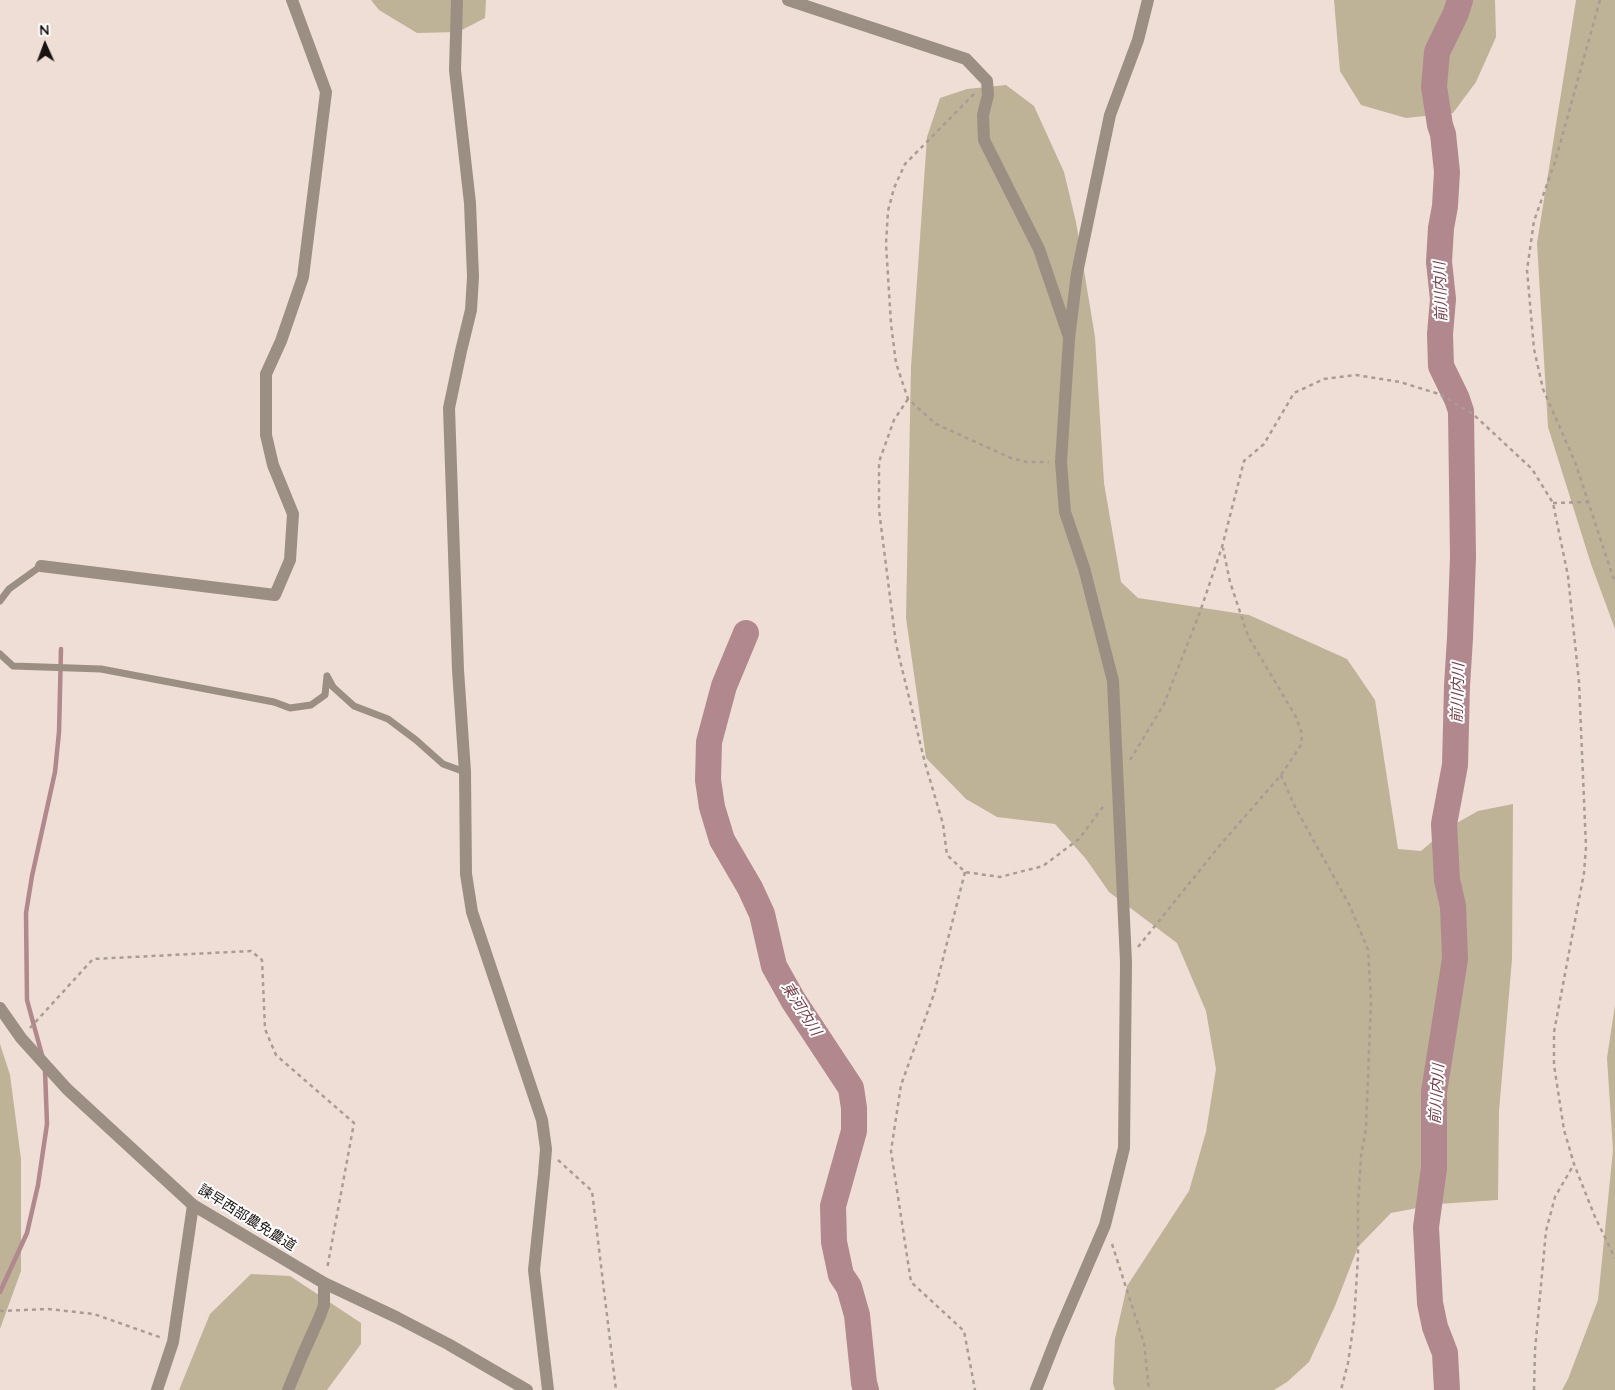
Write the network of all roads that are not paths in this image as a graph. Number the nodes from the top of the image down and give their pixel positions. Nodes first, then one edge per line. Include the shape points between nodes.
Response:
1 (292, 0) edge
2 (457, 0) edge
3 (788, 0) edge
4 (1148, 0) edge
5 (1069, 339) junction
6 (41, 566) joint
7 (0, 601) edge
8 (0, 654) edge
9 (465, 772) junction
10 (0, 1008) edge
11 (193, 1205) junction
12 (324, 1283) junction
13 (157, 1390) edge
14 (288, 1390) edge
15 (527, 1390) edge
16 (548, 1390) edge
17 (1036, 1390) edge

1 - 6 street via 326,92 303,276 266,374 266,435 273,465 293,514 290,560 275,595
2 - 9 street via 455,70 470,203 473,277 471,310 449,408 458,670
3 - 5 street via 966,59 986,81 984,140 1039,249
4 - 5 street via 1138,40 1110,115 1077,273
5 - 17 street via 1061,462 1066,512 1113,681 1126,962 1124,1148 1105,1225
6 - 7 lane via 9,589
8 - 9 lane via 13,666 101,669 274,702 290,708 311,705 325,695 327,676 333,687 354,706 388,719 443,764
9 - 16 street via 466,874 472,912 542,1120 546,1149 534,1270
10 - 11 street, 諫早西部農免農道 via 21,1038 67,1089
11 - 12 street, 諫早西部農免農道
11 - 13 street via 173,1342
12 - 14 street via 324,1305
12 - 15 street, 諫早西部農免農道 via 448,1344

